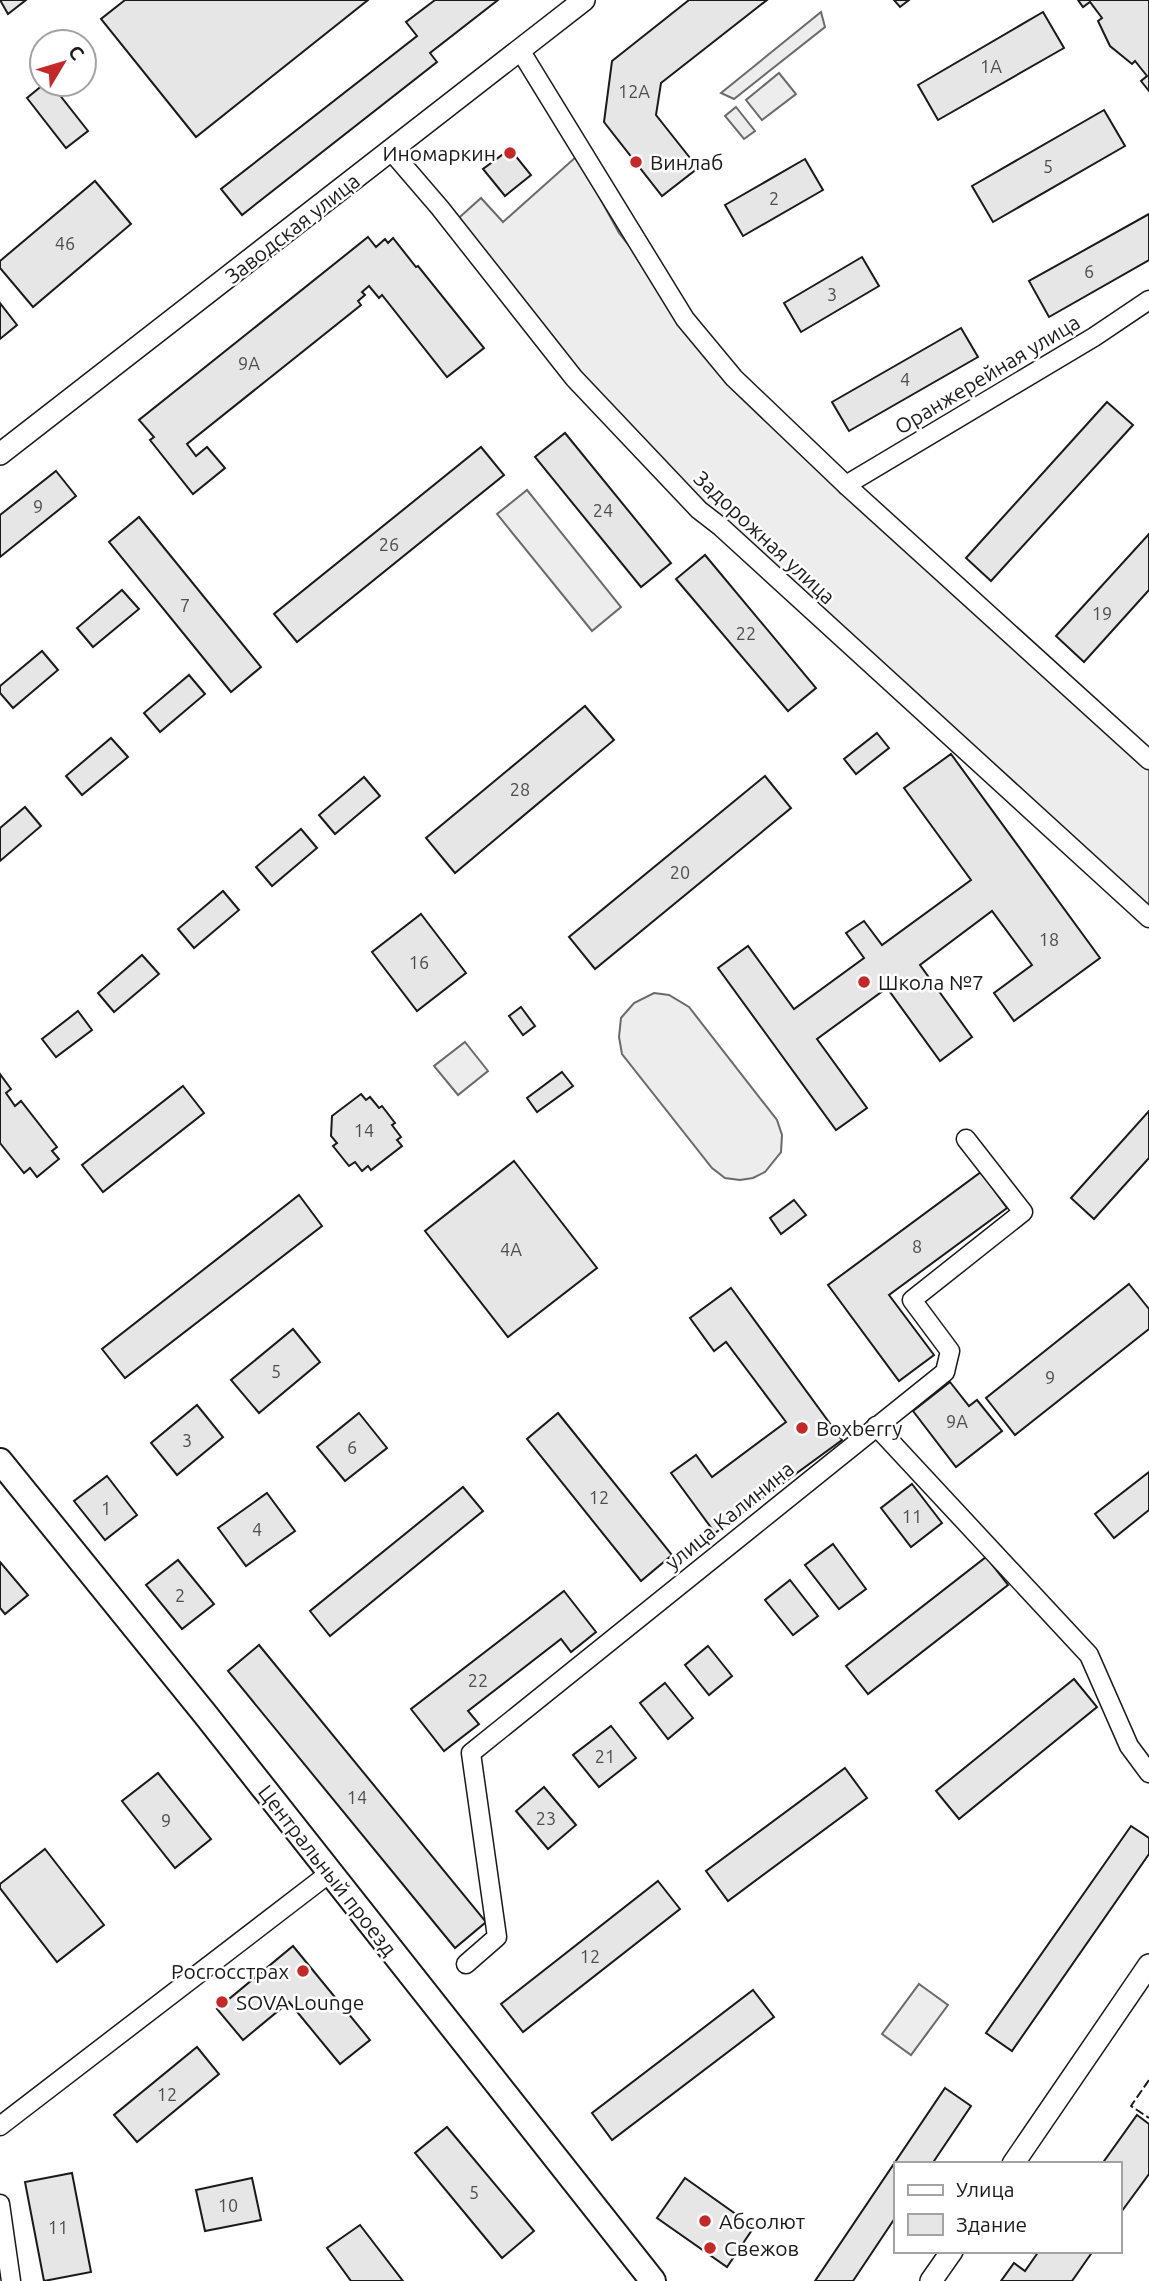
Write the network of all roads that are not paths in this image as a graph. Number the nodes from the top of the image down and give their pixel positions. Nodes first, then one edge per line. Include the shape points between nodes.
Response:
1 (584, 0) edge
2 (520, 50) junction
3 (391, 151) junction
4 (1149, 300) edge
5 (0, 454) edge
6 (846, 485) junction
7 (1149, 760) edge
8 (1149, 918) edge
9 (965, 1139) dead end
10 (876, 1426) junction
11 (0, 1461) edge
12 (1149, 1773) edge
13 (331, 1872) junction
14 (466, 1964) dead end
15 (1149, 1965) edge
16 (0, 2126) edge
17 (1014, 2162) edge
18 (0, 2204) edge
19 (951, 2253) edge
20 (11, 2281) edge
21 (653, 2281) edge
22 (931, 2281) edge

1 - 2 street, Заводская улица
2 - 3 street, Заводская улица
2 - 6 street via 685,319 734,378
3 - 5 street, Заводская улица
3 - 8 street, Задорожная улица via 574,378 699,510
4 - 6 street, Оранжерейная улица
6 - 7 street
9 - 10 street, улица Калинина via 1023,1212 912,1300 950,1351 945,1372
10 - 12 street via 1089,1655 1129,1746
10 - 14 street, улица Калинина via 471,1753 497,1937
11 - 13 main road, Центральный проезд
13 - 16 street
13 - 21 main road, Центральный проезд
15 - 17 street
18 - 20 street
19 - 22 street

